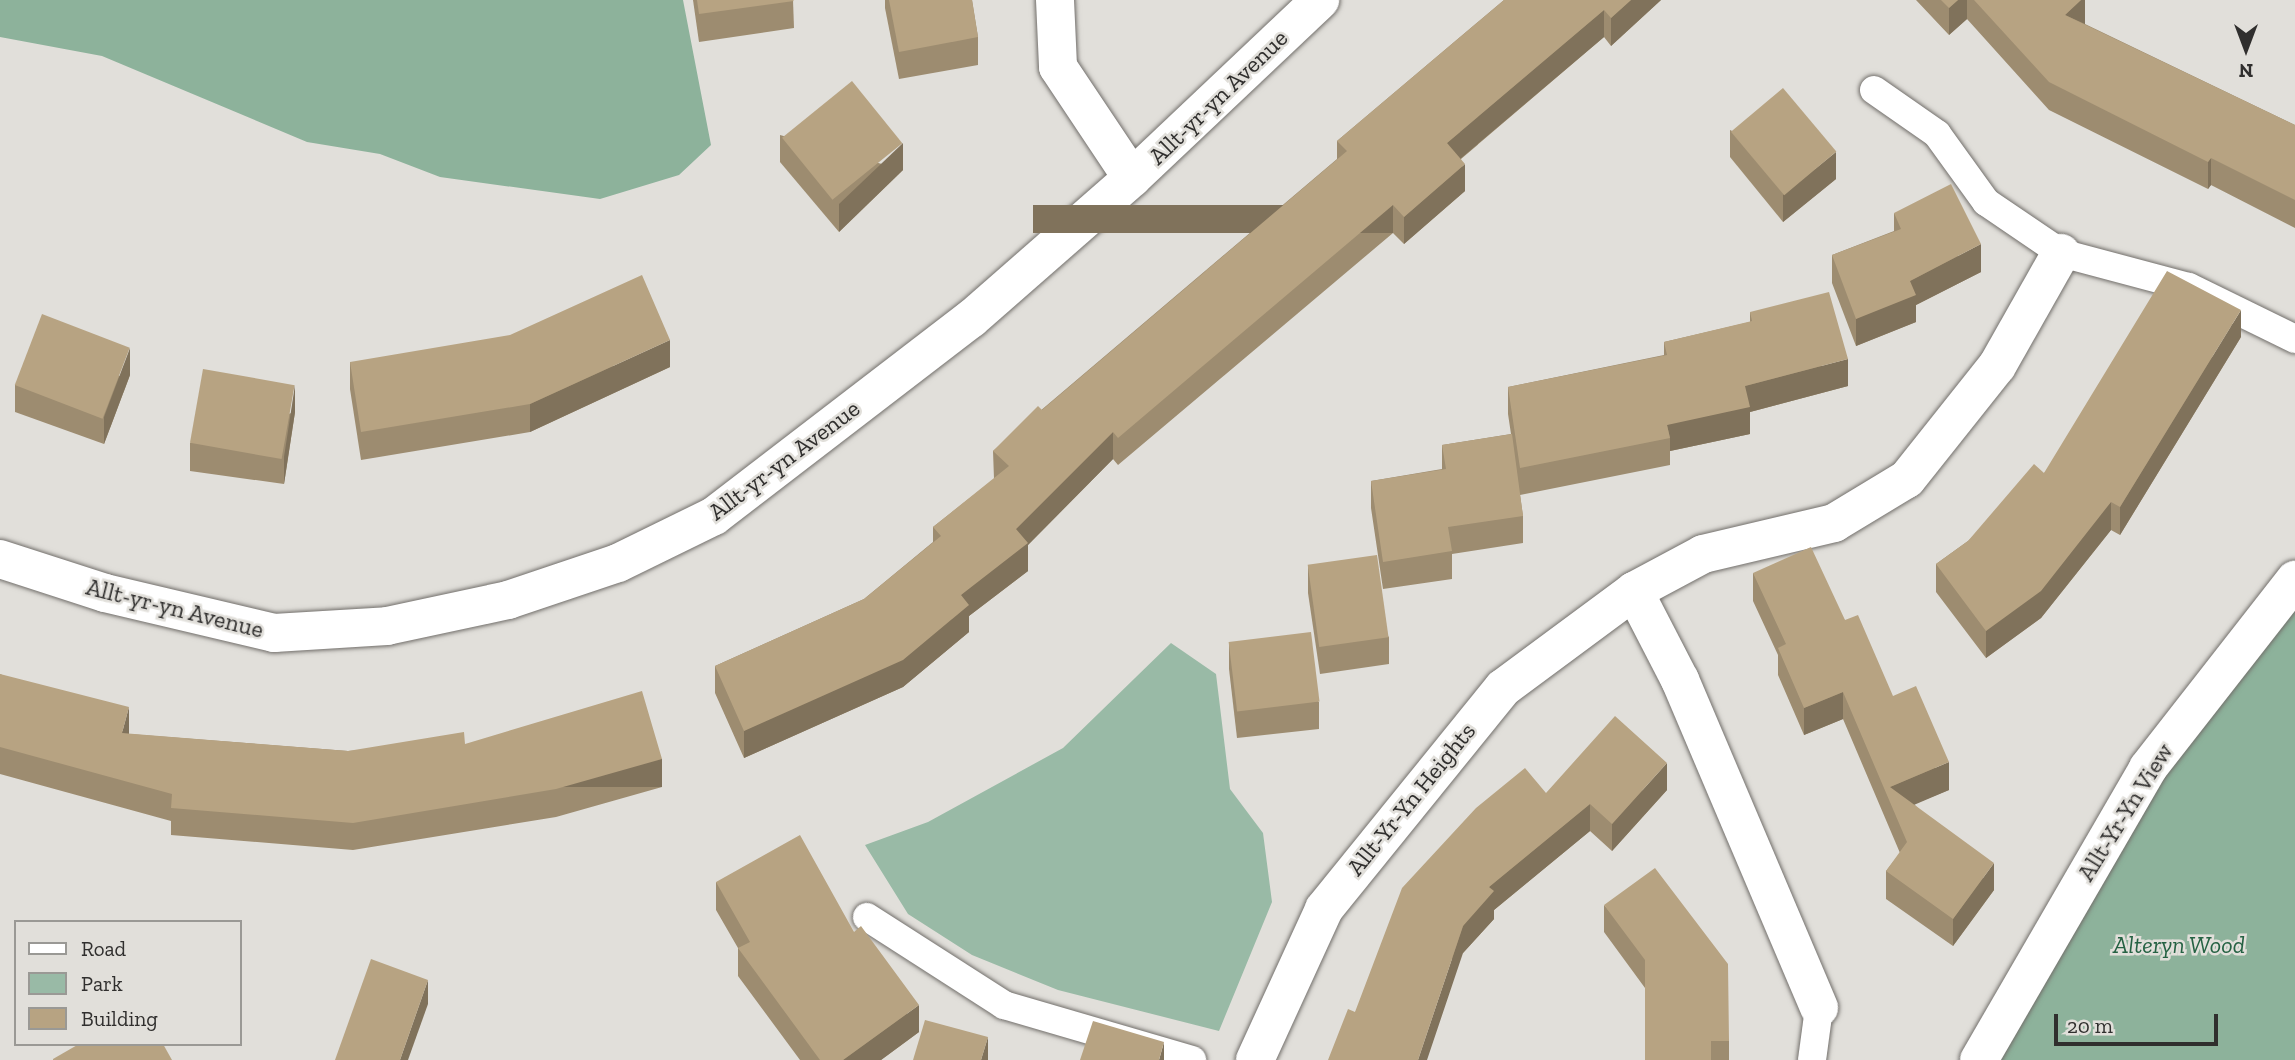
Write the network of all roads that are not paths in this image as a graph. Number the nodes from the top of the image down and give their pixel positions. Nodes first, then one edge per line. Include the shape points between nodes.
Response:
1 (1055, 0) edge
2 (1320, 0) edge
3 (1874, 90) dead end
4 (1132, 178) junction
5 (2061, 254) junction
6 (2295, 339) edge
7 (0, 559) edge
8 (2295, 580) edge
9 (1634, 591) junction
10 (867, 917) dead end
11 (1819, 1008) joint
12 (1192, 1060) edge
13 (1255, 1060) edge
14 (1812, 1060) edge
15 (1979, 1060) edge

1 - 4 street via 1058,68
2 - 4 street, Allt-yr-yn Avenue
3 - 5 lane via 1937,134 1986,202
4 - 7 street, Allt-yr-yn Avenue via 971,318 714,516 618,563 508,600 387,626 274,633 105,593
5 - 6 lane via 2189,287
5 - 9 street, Allt-Yr-Yn Heights via 1958,422 1907,479 1834,523 1703,554
8 - 15 street, Allt-Yr-Yn View via 2148,768
9 - 11 street via 1696,715
9 - 13 street, Allt-Yr-Yn Heights via 1503,688 1376,837 1324,909
10 - 12 lane via 1004,1005
11 - 14 lane

